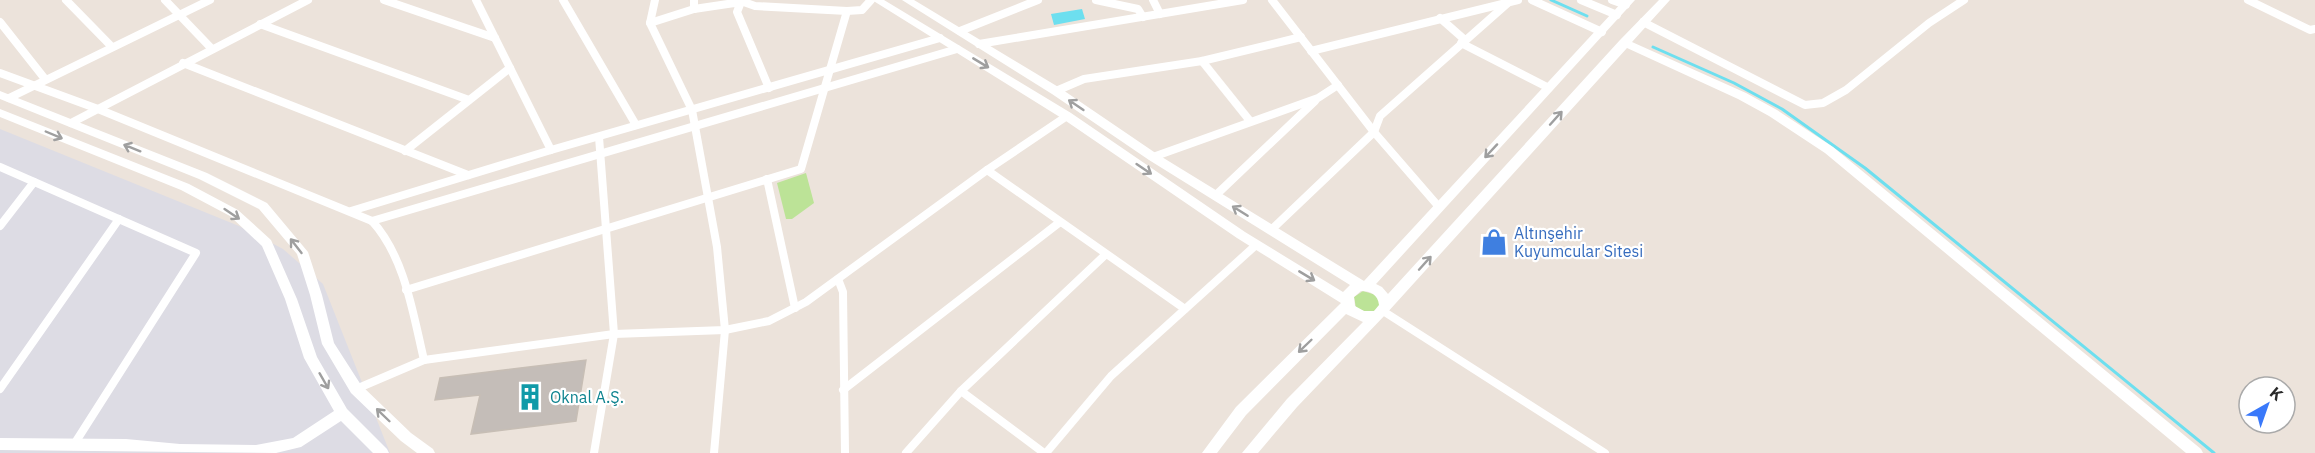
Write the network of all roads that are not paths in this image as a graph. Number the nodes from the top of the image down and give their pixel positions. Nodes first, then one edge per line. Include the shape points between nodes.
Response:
1 (66, 0) edge
2 (165, 0) edge
3 (210, 0) edge
4 (308, 0) edge
5 (384, 0) edge
6 (476, 0) edge
7 (563, 0) edge
8 (575, 0) edge
9 (655, 0) edge
10 (694, 0) edge
11 (871, 0) edge
12 (877, 0) edge
13 (907, 0) edge
14 (1038, 0) edge
15 (1097, 0) edge
16 (1153, 0) edge
17 (1244, 0) edge
18 (1272, 0) edge
19 (1518, 0) edge
20 (1532, 0) edge
21 (1581, 0) edge
22 (1612, 0) edge
23 (1665, 0) edge
24 (1964, 0) edge
25 (2248, 0) edge
26 (739, 1) edge
27 (1509, 2) junction
28 (1628, 2) edge
29 (570, 9) junction
30 (694, 9) junction
31 (847, 11) junction
32 (181, 14) junction
33 (1160, 14) junction
34 (1617, 15) junction
35 (1143, 17) junction
36 (1440, 18) junction
37 (0, 22) edge
38 (1643, 22) junction
39 (650, 23) junction
40 (260, 24) junction
41 (2315, 29) edge
42 (960, 31) junction
43 (1602, 32) junction
44 (1301, 37) junction
45 (495, 38) junction
46 (940, 38) junction
47 (1463, 41) junction
48 (1624, 43) junction
49 (979, 44) junction
50 (112, 47) junction
51 (212, 48) junction
52 (957, 49) junction
53 (1311, 51) junction
54 (1202, 61) junction
55 (183, 63) junction
56 (510, 68) junction
57 (830, 70) junction
58 (0, 73) edge
59 (45, 79) junction
60 (33, 85) junction
61 (1338, 85) junction
62 (769, 88) junction
63 (825, 88) junction
64 (1549, 88) junction
65 (1056, 91) junction
66 (4, 97) edge
67 (1318, 98) junction
68 (469, 100) junction
69 (98, 109) junction
70 (692, 110) junction
71 (0, 113) edge
72 (1067, 116) junction
73 (1250, 121) junction
74 (71, 123) junction
75 (636, 125) junction
76 (695, 126) junction
77 (1374, 132) junction
78 (599, 137) junction
79 (551, 150) junction
80 (405, 151) junction
81 (601, 154) junction
82 (1153, 157) junction
83 (0, 167) edge
84 (987, 170) junction
85 (468, 175) junction
86 (767, 179) junction
87 (34, 182) junction
88 (1216, 195) junction
89 (708, 198) junction
90 (1439, 207) junction
91 (351, 211) junction
92 (0, 213) edge
93 (10, 213) junction
94 (119, 219) junction
95 (372, 221) junction
96 (1060, 222) junction
97 (0, 226) edge
98 (607, 228) junction
99 (1271, 230) junction
100 (1256, 245) junction
101 (1105, 255) junction
102 (1380, 272) junction
103 (1345, 276) junction
104 (838, 279) junction
105 (1364, 286) junction
106 (406, 290) junction
107 (1330, 290) junction
108 (1347, 302) junction
109 (795, 308) junction
110 (1185, 309) junction
111 (1382, 310) junction
112 (1336, 316) junction
113 (725, 330) junction
114 (614, 334) junction
115 (424, 360) junction
116 (0, 389) edge
117 (356, 389) junction
118 (843, 390) junction
119 (961, 392) junction
120 (342, 413) junction
121 (0, 444) edge
122 (66, 448) edge
123 (179, 451) edge
124 (257, 452) edge
125 (382, 453) edge
126 (428, 453) edge
127 (594, 453) edge
128 (714, 453) edge
129 (845, 453) edge
130 (906, 453) edge
131 (1045, 453) edge
132 (1209, 453) edge
133 (1250, 453) edge
134 (1605, 453) edge
135 (2196, 453) edge

1 - 50 street
2 - 32 street
3 - 32 street
4 - 40 street
5 - 45 street
6 - 45 street
7 - 29 street
8 - 29 street
9 - 39 street
10 - 30 street
11 - 31 street via 862,10
12 - 46 main road
13 - 42 main road
14 - 42 street
15 - 35 street via 1138,9
16 - 33 street
17 - 33 street
18 - 44 street
19 - 27 street
20 - 43 street
21 - 34 street
22 - 28 street
23 - 38 main road
24 - 38 street via 1826,102 1812,105 1805,105
25 - 41 street
26 - 30 street
26 - 31 street via 755,6
26 - 62 street via 738,12
27 - 36 street
27 - 47 street
28 - 34 main road
29 - 75 street
30 - 39 street
31 - 57 street
32 - 50 street
32 - 51 street
33 - 35 street
34 - 43 main road
35 - 49 street
36 - 47 street
36 - 53 street
37 - 59 street
38 - 48 main road
39 - 70 street
40 - 51 street
40 - 68 street
42 - 49 main road
43 - 64 main road
44 - 53 street
44 - 54 street
45 - 56 street
46 - 52 main road
46 - 57 street
47 - 64 street
47 - 77 street via 1380,116
111 -> 48 main road
48 - 135 main road via 1742,96 1829,150
49 - 65 main road
50 - 59 street
51 - 55 street
52 - 63 street
52 -> 72 main road
53 - 61 street
54 - 65 street via 1084,79
54 - 73 street
55 - 69 street
55 - 80 street
56 - 68 street
56 - 79 street
57 - 62 street
57 - 63 street
58 - 60 street
59 - 60 street
60 - 66 street
60 - 69 street
61 - 67 street
61 - 77 street
62 - 70 street
63 - 76 street
63 - 86 street via 801,169
64 -> 90 main road
82 -> 65 main road
66 - 74 main road
67 - 73 street
67 - 88 street
68 - 80 street
69 - 74 street
69 - 91 street
70 - 75 street
70 - 76 street
71 -> 120 main road via 185,188 234,213 267,243 310,358
72 - 84 street
72 -> 100 main road
73 - 82 street
117 -> 74 main road via 328,344 302,252 263,206 203,176
75 - 78 street
76 - 81 street
76 - 89 street
77 - 90 street
77 - 99 street
78 - 79 street
78 - 81 street
79 - 85 street
80 - 85 street
81 - 95 street
81 - 98 street
82 - 88 main road
83 - 87 street
84 - 96 street
84 - 104 street
85 - 91 street
86 - 89 street
86 - 109 street
87 - 93 street
87 - 94 street
99 -> 88 main road
89 - 98 street
89 - 113 street
90 - 102 main road
91 - 95 street
92 - 93 street
93 - 97 street
94 - 116 street
94 - 122 street via 196,253
95 - 106 street via 384,234
96 - 101 street
96 - 118 street
98 - 106 street
98 - 114 street
99 - 103 main road
100 -> 107 main road
100 - 110 street
101 - 110 street
101 - 119 street
102 - 103 main road via 1369,278
102 - 105 main road
103 - 105 main road
104 - 109 street
104 - 118 street via 843,292
105 - 108 main road via 1350,291
105 - 111 main road via 1383,296
106 - 115 street
107 - 108 main road
107 - 112 main road via 1337,298
108 - 111 main road via 1350,310 1361,316
108 - 112 main road
109 - 113 street via 769,321
110 - 131 street via 1111,376
111 - 133 main road via 1292,403
111 - 134 street
112 -> 132 main road via 1241,411
113 - 114 street
113 - 128 street
114 - 115 street
114 - 127 street
115 - 117 street
126 -> 117 main road
118 - 129 street
119 - 130 street
119 - 131 street
120 - 124 main road via 296,443
120 - 125 main road
121 - 122 main road
122 - 123 main road via 126,445
123 - 124 main road

